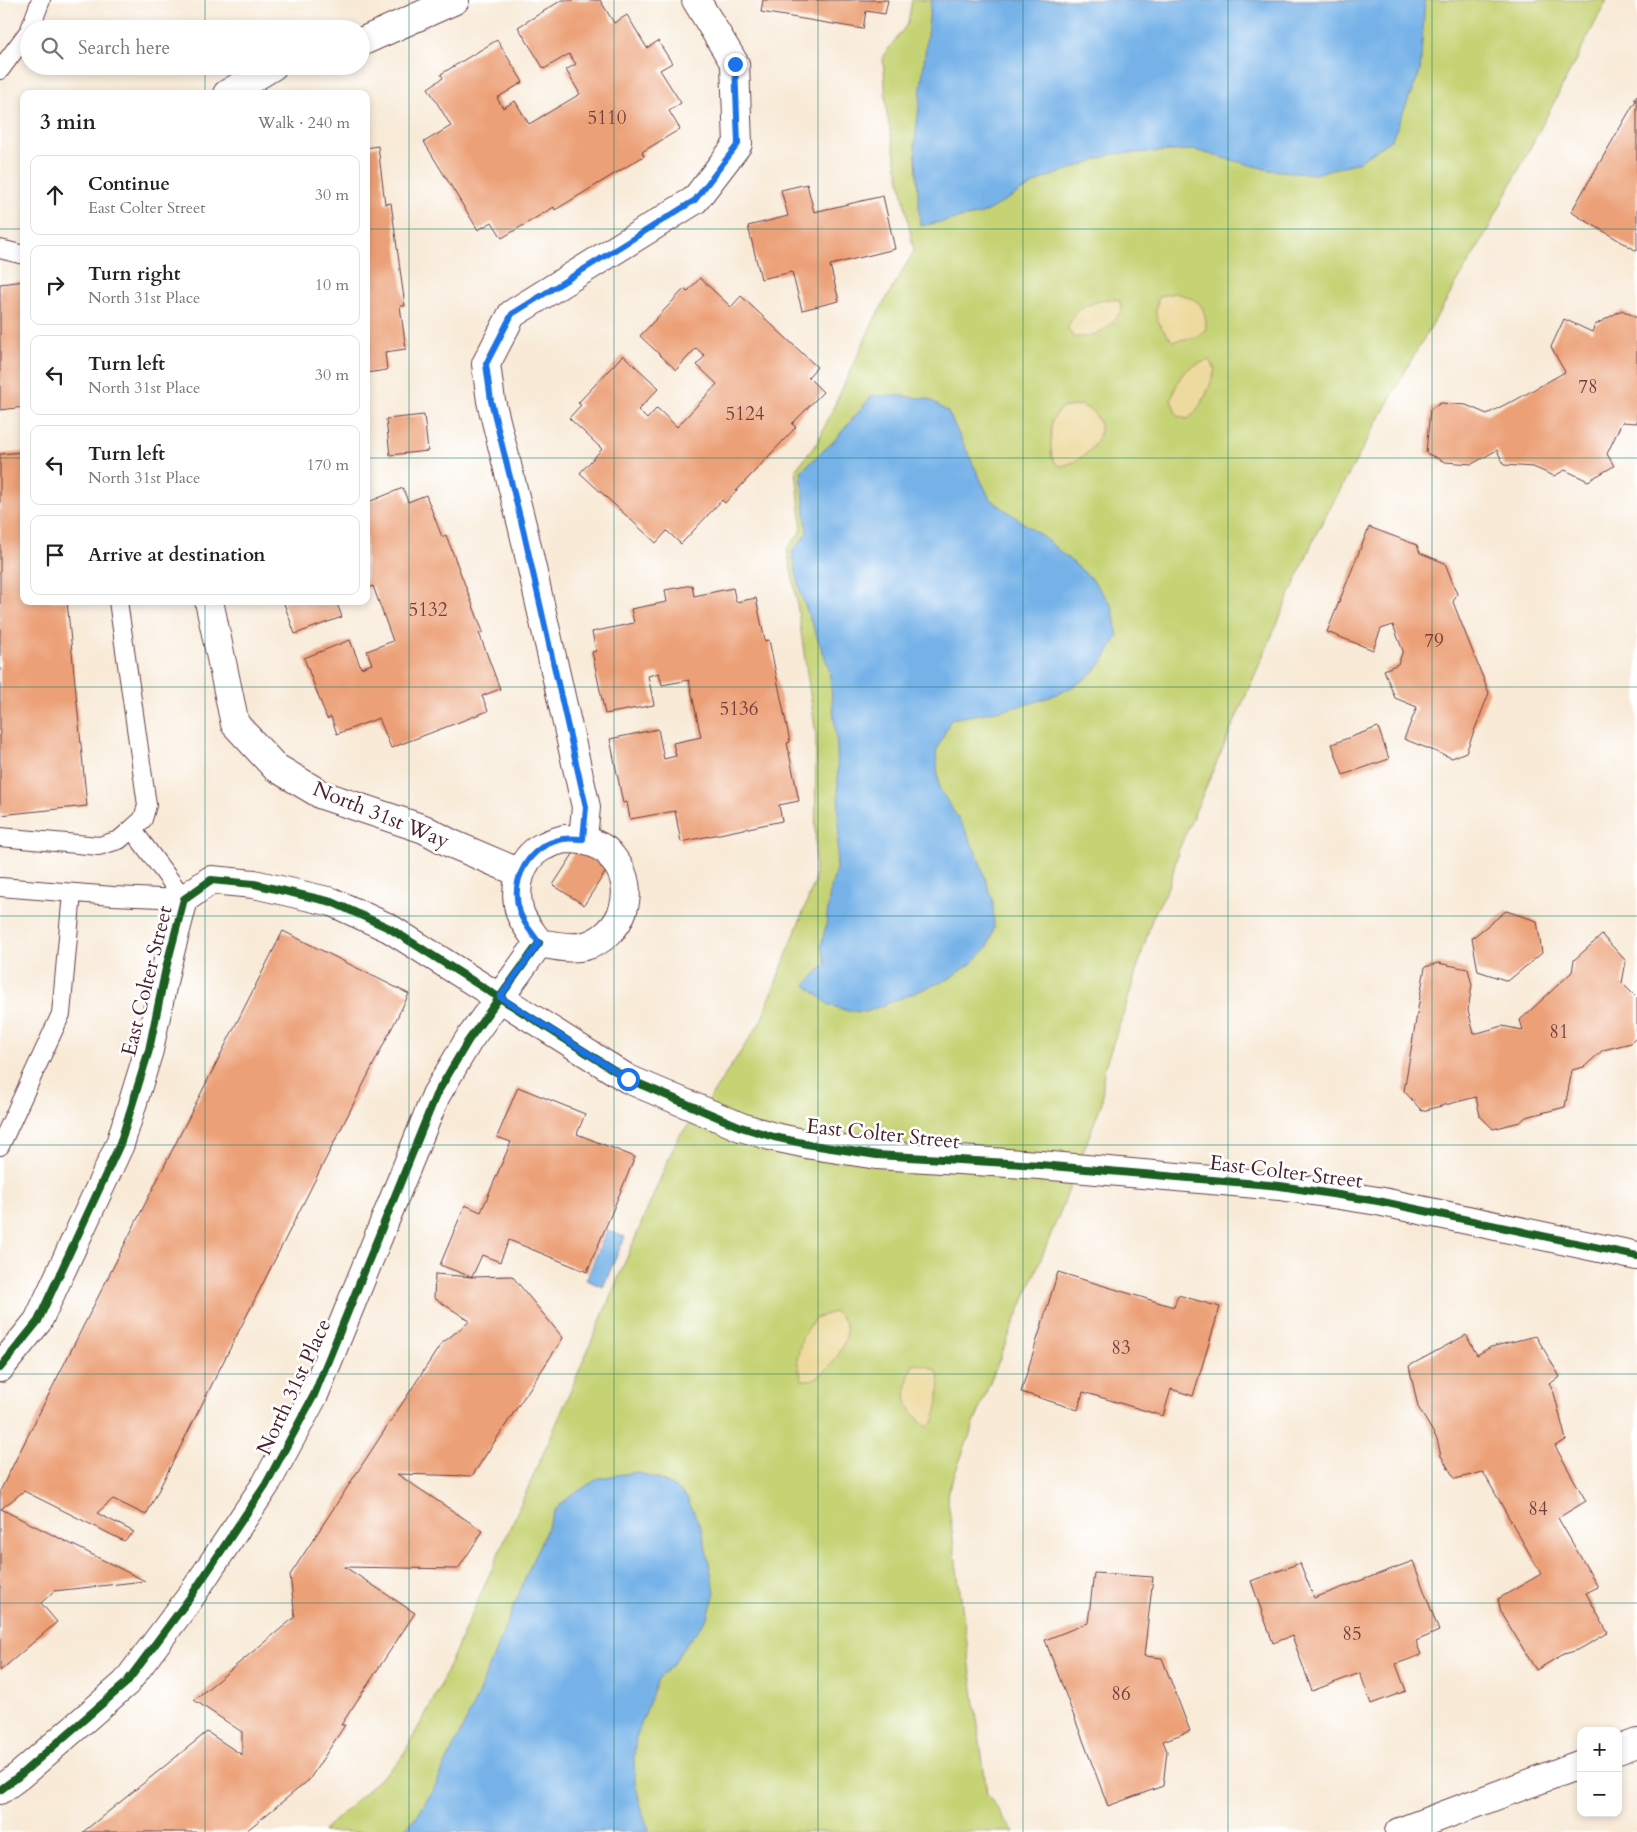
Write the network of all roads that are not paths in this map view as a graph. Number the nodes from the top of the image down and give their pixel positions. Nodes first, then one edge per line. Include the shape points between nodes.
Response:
1 (41, 0) edge
2 (454, 0) edge
3 (696, 0) edge
4 (33, 20) edge
5 (370, 38) edge
6 (20, 42) edge
7 (0, 70) edge
8 (258, 75) edge
9 (234, 90) edge
10 (0, 249) edge
11 (20, 255) edge
12 (119, 605) edge
13 (210, 605) edge
14 (132, 829) junction
15 (0, 837) edge
16 (583, 839) junction
17 (520, 873) junction
18 (0, 887) edge
19 (72, 893) junction
20 (184, 900) junction
21 (539, 943) junction
22 (500, 997) junction
23 (0, 1146) edge
24 (1637, 1256) edge
25 (0, 1368) edge
26 (1637, 1743) edge
27 (1622, 1749) edge
28 (1577, 1765) edge
29 (0, 1790) edge
30 (1399, 1832) edge

1 - 4 lane
2 - 5 street
3 - 16 street via 735,64 738,144 695,200 512,314 486,364 491,401 586,807
6 - 7 lane
8 - 9 street
10 - 11 lane
12 - 14 lane via 147,805 143,819
13 - 17 street, North 31st Way via 235,724 275,767 322,795 424,829
14 - 15 lane via 119,840 99,846
14 - 20 lane
16 - 17 street via 564,839 540,848 526,861
16 - 21 street via 605,849 621,868 626,888 624,911 615,927 602,938 584,946
17 - 21 street via 516,897 521,915
18 - 19 lane
19 - 20 lane
19 - 23 lane via 61,1014
20 - 22 street, East Colter Street via 211,880 254,884 332,902 389,928
20 - 25 street, East Colter Street via 149,1050 120,1144 38,1321
21 - 22 street, North 31st Place
22 - 24 street, East Colter Street, bridge via 628,1079 741,1127 812,1146 877,1155 1040,1165 1280,1186 1378,1201
22 - 29 street, North 31st Place via 468,1041 436,1095 314,1395 266,1484 189,1599 126,1683
26 - 27 street
28 - 30 street

